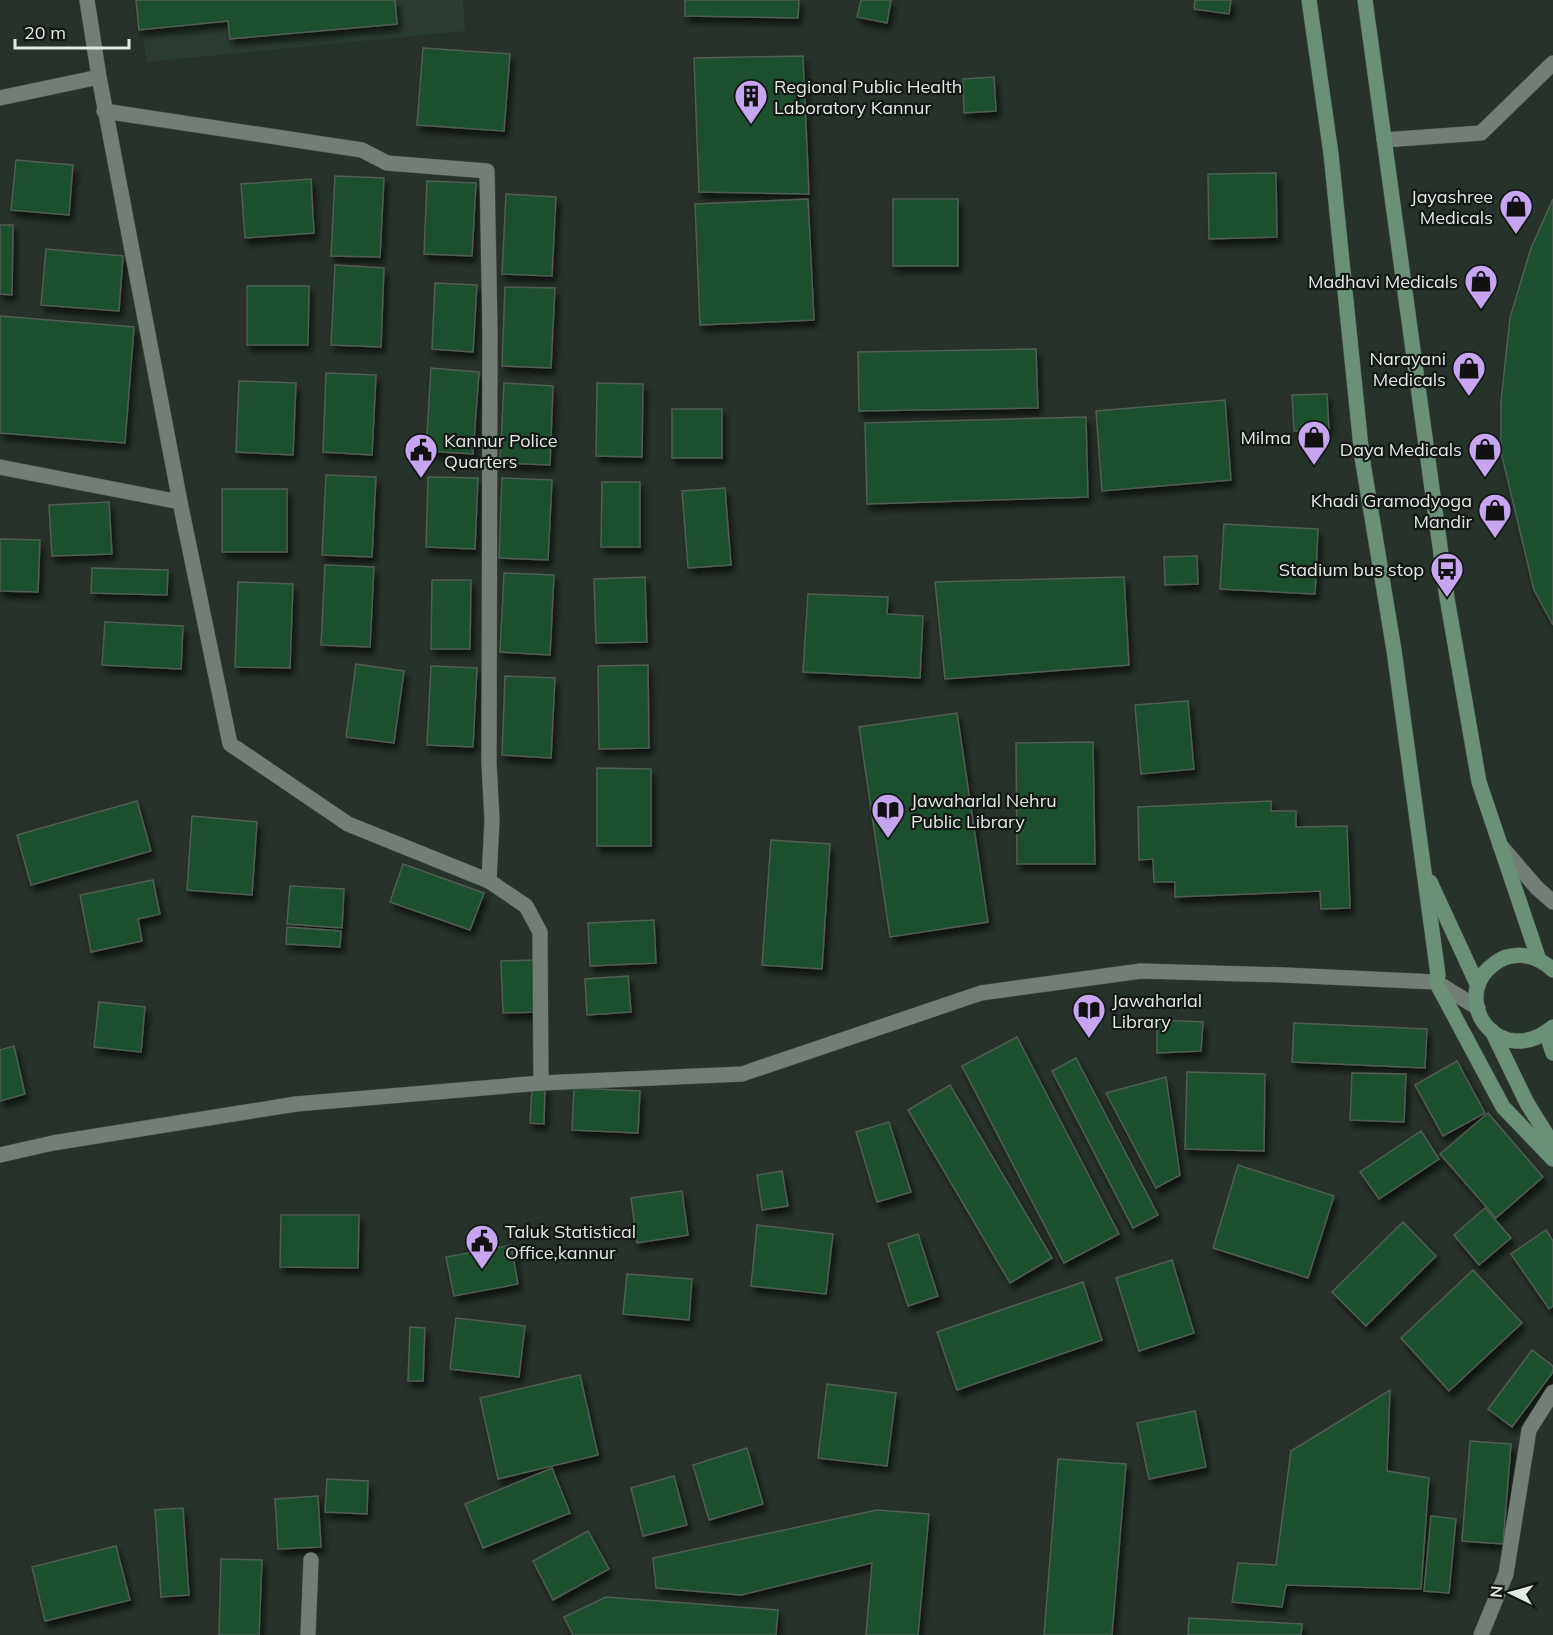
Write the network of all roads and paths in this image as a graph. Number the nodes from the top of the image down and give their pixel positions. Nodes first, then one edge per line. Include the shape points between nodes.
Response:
1 (87, 0) edge
2 (1309, 0) edge
3 (1365, 0) edge
4 (1553, 63) edge
5 (99, 77) junction
6 (0, 98) edge
7 (104, 111) junction
8 (1384, 140) junction
9 (0, 467) edge
10 (180, 502) junction
11 (1500, 845) junction
12 (1423, 868) junction
13 (489, 881) junction
14 (1553, 902) edge
15 (1549, 967) edge
16 (1436, 982) junction
17 (1478, 986) junction
18 (1478, 1008) junction
19 (1550, 1030) edge
20 (1492, 1031) junction
21 (1553, 1053) edge
22 (542, 1083) junction
23 (1553, 1144) edge
24 (0, 1155) edge
25 (1553, 1159) edge
26 (1553, 1392) edge
27 (311, 1560) dead end
28 (308, 1635) edge
29 (1481, 1635) edge

1 - 5 street
2 - 12 main road via 1331,154 1362,456 1394,650
3 - 8 main road
4 - 8 street via 1481,133
5 - 6 street
5 - 7 street
7 - 10 street
7 - 13 street via 362,150 387,162 487,171 492,820
8 - 11 main road via 1447,598 1479,782
9 - 10 street
10 - 13 street via 230,744 348,824
11 - 14 street
11 - 15 main road
12 - 16 main road
12 - 17 main road
13 - 22 street via 526,906 540,932
15 - 17 main road via 1521,954 1507,956 1495,962
16 - 18 street
16 - 22 street via 1141,971 981,993 742,1074
16 - 25 main road via 1503,1107
17 - 18 main road
18 - 20 main road
19 - 20 main road via 1528,1041 1514,1042
19 - 21 main road
20 - 23 main road
22 - 24 street via 296,1104
26 - 29 street via 1529,1430 1506,1574
27 - 28 street

